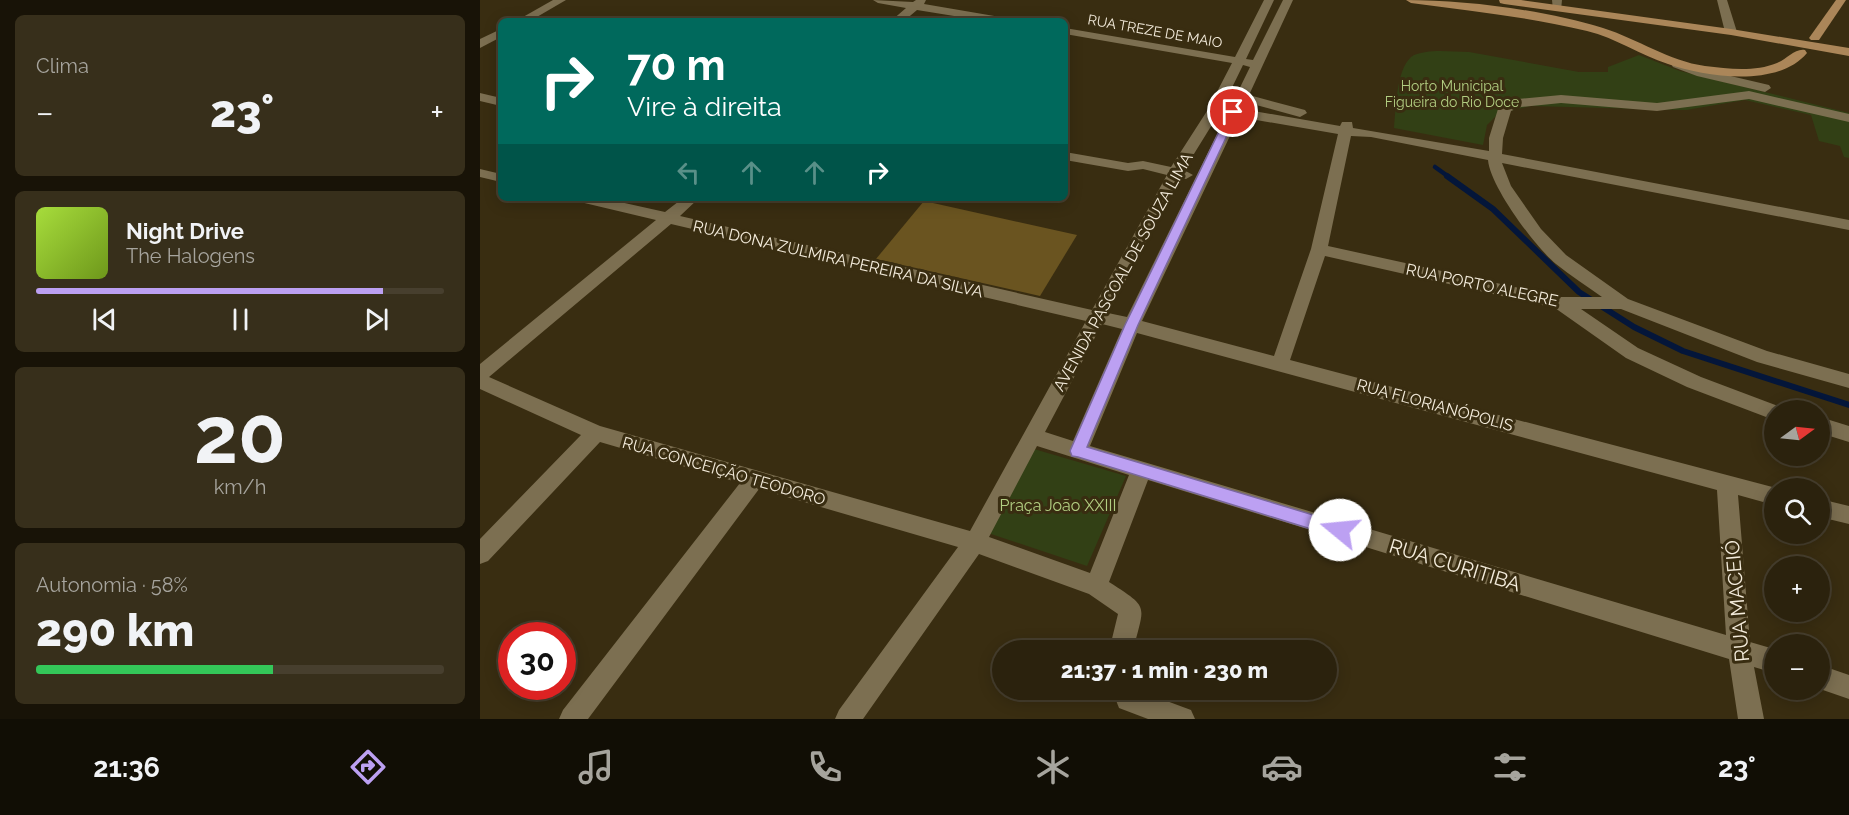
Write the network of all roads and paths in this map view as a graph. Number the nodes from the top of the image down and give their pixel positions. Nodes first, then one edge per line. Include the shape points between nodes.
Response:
1 (561, 0) edge
2 (878, 0) edge
3 (1269, 0) edge
4 (1288, 0) edge
5 (1411, 0) edge
6 (1497, 0) edge
7 (1722, 0) edge
8 (1841, 0) edge
9 (918, 3) edge
10 (1557, 4) edge
11 (528, 18) edge
12 (900, 18) edge
13 (991, 18) edge
14 (1068, 32) edge
15 (1731, 32) junction
16 (498, 34) edge
17 (1815, 38) dead end
18 (481, 42) edge
19 (1849, 52) edge
20 (1801, 53) dead end
21 (1240, 61) junction
22 (1671, 61) junction
23 (1256, 64) junction
24 (480, 97) edge
25 (498, 101) edge
26 (1237, 104) junction
27 (1849, 108) edge
28 (1214, 111) junction
29 (1849, 118) edge
30 (1346, 129) junction
31 (1068, 147) edge
32 (1068, 157) edge
33 (1143, 165) junction
34 (480, 173) edge
35 (1175, 173) junction
36 (498, 177) edge
37 (1203, 178) junction
38 (594, 201) edge
39 (689, 201) edge
40 (668, 219) junction
41 (1849, 225) edge
42 (1319, 249) junction
43 (1560, 303) junction
44 (1622, 303) junction
45 (1095, 318) junction
46 (1132, 325) junction
47 (1280, 364) junction
48 (480, 374) edge
49 (480, 381) edge
50 (1849, 381) edge
51 (1764, 408) edge
52 (1830, 428) edge
53 (596, 433) junction
54 (1849, 434) edge
55 (1033, 437) junction
56 (1078, 451) junction
57 (1141, 471) junction
58 (754, 480) junction
59 (1727, 483) junction
60 (1764, 493) edge
61 (1830, 510) edge
62 (1849, 515) edge
63 (975, 542) junction
64 (480, 554) edge
65 (1096, 586) junction
66 (1124, 640) edge
67 (1739, 649) junction
68 (1764, 658) edge
69 (1830, 680) edge
70 (1849, 687) edge
71 (1131, 700) edge
72 (572, 719) edge
73 (848, 719) edge
74 (1182, 719) edge
75 (1750, 719) edge

1 - 11 street
2 - 9 street
3 - 21 street, AVENIDA PASCOAL DE SOUZA LIMA
4 - 23 street, AVENIDA PASCOAL DE SOUZA LIMA
5 - 22 main road via 1584,27 1608,33
6 - 10 main road
7 - 15 street
8 - 17 main road
9 - 12 street
9 - 13 street
10 - 15 main road
14 - 21 street, RUA TREZE DE MAIO
15 - 19 main road
16 - 18 street
20 - 22 main road via 1784,66 1756,72 1709,69
21 - 23 street, RUA TREZE DE MAIO
21 - 28 street, AVENIDA PASCOAL DE SOUZA LIMA
22 - 27 street via 1701,73
23 - 26 street, AVENIDA PASCOAL DE SOUZA LIMA
24 - 25 street
26 - 28 street
26 - 30 street
26 - 37 street, AVENIDA PASCOAL DE SOUZA LIMA
28 - 35 street, AVENIDA PASCOAL DE SOUZA LIMA
29 - 44 street via 1749,95 1657,106 1561,99 1518,103 1505,109 1496,138 1495,163 1504,186 1536,233 1560,259
30 - 41 street
30 - 42 street
31 - 33 street via 1134,158
32 - 33 street via 1128,167
33 - 35 street
34 - 36 street
35 - 37 street
35 - 45 street, AVENIDA PASCOAL DE SOUZA LIMA
37 - 46 street, AVENIDA PASCOAL DE SOUZA LIMA
38 - 40 street, RUA DONA ZULMIRA PEREIRA DA SILVA
39 - 40 street
40 - 45 street, RUA DONA ZULMIRA PEREIRA DA SILVA
40 - 48 street
42 - 43 street, RUA PORTO ALEGRE
42 - 47 street
43 - 44 street, RUA PORTO ALEGRE
43 - 51 street via 1632,353
44 - 50 street, RUA PORTO ALEGRE via 1763,357
45 - 46 street, RUA FLORIANÓPOLIS
45 - 55 street, AVENIDA PASCOAL DE SOUZA LIMA
46 - 47 street, RUA FLORIANÓPOLIS
46 - 56 street, AVENIDA PASCOAL DE SOUZA LIMA
47 - 59 street, RUA FLORIANÓPOLIS
49 - 53 street, RUA CONCEIÇÃO TEODORO
52 - 54 street
53 - 58 street, RUA CONCEIÇÃO TEODORO
53 - 64 street
55 - 56 street, RUA CURITIBA
55 - 63 street, AVENIDA PASCOAL DE SOUZA LIMA
56 - 57 street, RUA CURITIBA
57 - 65 street
57 - 67 street, RUA CURITIBA
58 - 63 street, RUA CONCEIÇÃO TEODORO
58 - 72 street
59 - 60 street, RUA FLORIANÓPOLIS
59 - 67 street, RUA MACEIÓ
61 - 62 street
63 - 65 street
63 - 73 street, AVENIDA PASCOAL DE SOUZA LIMA
65 - 66 street via 1131,609
67 - 68 street, RUA CURITIBA
67 - 75 street, RUA MACEIÓ
69 - 70 street
71 - 74 street

